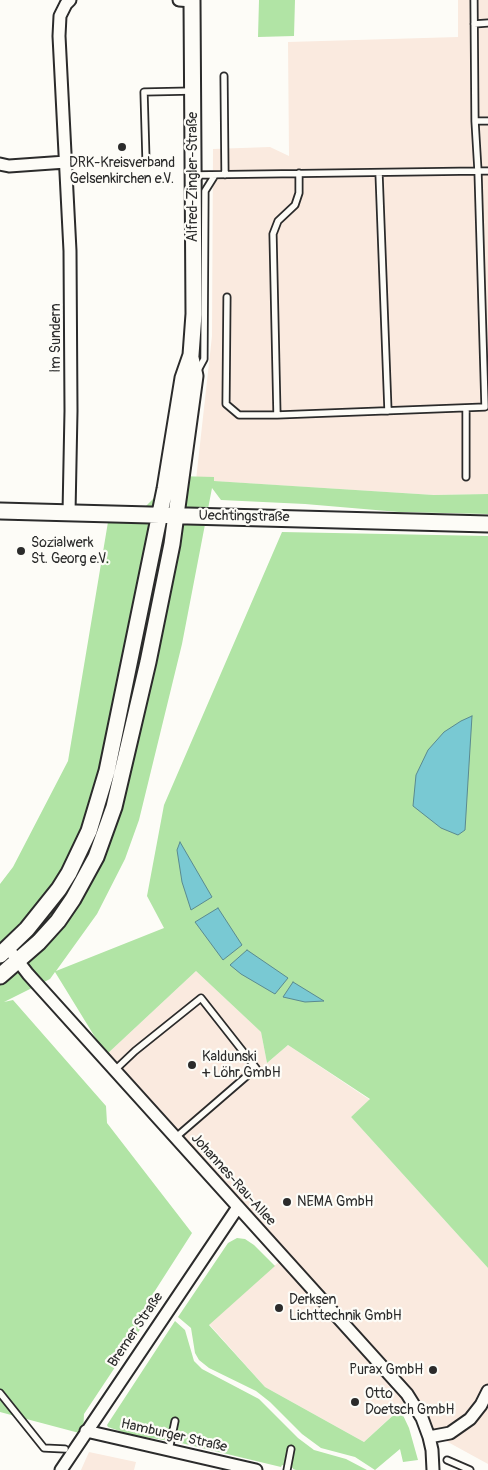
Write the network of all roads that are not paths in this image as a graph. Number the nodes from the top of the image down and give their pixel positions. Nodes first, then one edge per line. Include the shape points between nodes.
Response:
1 (70, 0) edge
2 (188, 0) edge
3 (474, 0) edge
4 (488, 23) edge
5 (474, 24) junction
6 (224, 76) dead end
7 (193, 90) junction
8 (475, 121) junction
9 (488, 121) edge
10 (146, 160) dead end
11 (66, 162) junction
12 (0, 164) edge
13 (478, 171) junction
14 (488, 171) edge
15 (379, 172) junction
16 (299, 173) junction
17 (193, 175) junction
18 (215, 175) junction
19 (225, 175) junction
20 (226, 296) dead end
21 (191, 354) junction
22 (195, 376) junction
23 (466, 408) junction
24 (486, 408) edge
25 (388, 411) junction
26 (277, 415) junction
27 (466, 477) dead end
28 (0, 512) edge
29 (69, 513) junction
30 (158, 516) junction
31 (176, 516) junction
32 (488, 524) edge
33 (4, 951) edge
34 (18, 961) junction
35 (0, 976) edge
36 (114, 1070) junction
37 (175, 1138) junction
38 (238, 1207) junction
39 (488, 1391) edge
40 (0, 1393) edge
41 (175, 1421) dead end
42 (86, 1431) junction
43 (429, 1437) junction
44 (65, 1449) dead end
45 (291, 1449) dead end
46 (168, 1450) junction
47 (447, 1460) dead end
48 (61, 1470) edge
49 (256, 1470) edge
50 (287, 1470) edge
51 (433, 1470) edge
52 (470, 1470) edge

1 - 11 street, Im Sundern via 60,16 59,36
2 - 7 main road, Alfred-Zingler-Straße
3 - 5 lane
4 - 5 lane
5 - 8 lane
6 - 19 lane
7 - 10 lane via 144,92
7 - 17 main road, Alfred-Zingler-Straße
8 - 9 lane
8 - 13 lane
11 - 12 street
11 - 29 street, Im Sundern via 70,261
13 - 14 lane
13 - 15 lane
13 - 24 lane
15 - 16 lane
15 - 25 lane
16 - 19 lane
16 - 26 lane via 295,205 278,221 272,234
17 - 18 lane
17 - 21 main road, Alfred-Zingler-Straße via 194,314
18 - 19 lane
18 - 22 lane via 205,191 204,359
20 - 26 lane via 226,404 239,415
21 - 22 main road, Alfred-Zingler-Straße
21 - 30 main road, Alfred-Zingler-Straße via 183,378
22 - 31 main road, Alfred-Zingler-Straße
23 - 24 lane
23 - 25 lane
23 - 27 lane
25 - 26 lane
28 - 29 main road, Uechtingstraße
29 - 30 main road, Uechtingstraße
30 - 31 main road, Uechtingstraße
30 - 33 main road, Alfred-Zingler-Straße via 106,771 89,830 59,889 27,929
31 - 32 main road, Uechtingstraße
31 - 34 main road, Alfred-Zingler-Straße via 148,662 105,836 58,921
33 - 34 street, Johannes-Rau-Allee
34 - 35 main road, Alfred-Zingler-Straße
34 - 36 street, Johannes-Rau-Allee
36 - 37 street, Johannes-Rau-Allee
36 - 37 lane via 201,998 256,1068
37 - 38 street, Johannes-Rau-Allee
38 - 42 street, Bremer Straße
38 - 43 street, Johannes-Rau-Allee via 407,1394
39 - 43 street via 470,1420 450,1432
40 - 44 lane via 44,1448
41 - 46 lane
42 - 46 street, Hamburger Straße
42 - 48 street, Bremer Straße
43 - 51 street, Johannes-Rau-Allee
45 - 50 lane
46 - 49 street, Hamburger Straße
47 - 52 lane

